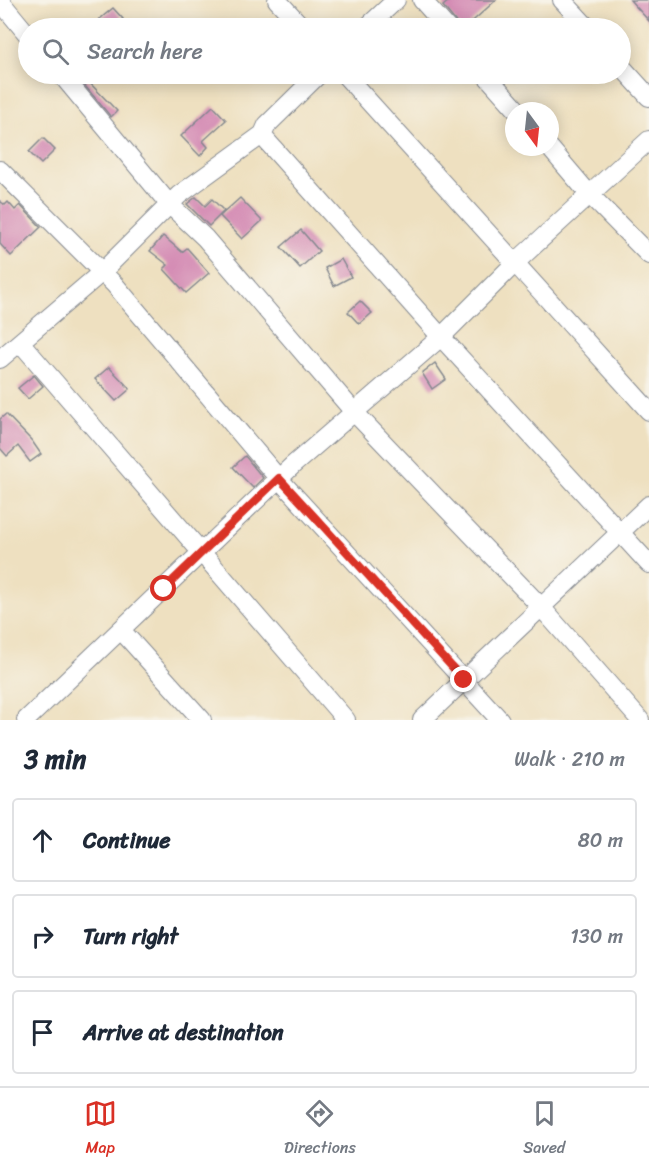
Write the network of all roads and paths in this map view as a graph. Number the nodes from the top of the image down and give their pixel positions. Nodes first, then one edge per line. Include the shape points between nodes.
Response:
1 (277, 0) edge
2 (396, 0) edge
3 (422, 0) edge
4 (562, 0) edge
5 (0, 1) edge
6 (294, 18) edge
7 (377, 18) edge
8 (438, 18) edge
9 (579, 18) edge
10 (18, 23) edge
11 (631, 76) edge
12 (69, 84) edge
13 (309, 84) edge
14 (353, 84) edge
15 (495, 84) edge
16 (649, 97) edge
17 (510, 102) edge
18 (263, 134) junction
19 (649, 140) edge
20 (557, 156) edge
21 (0, 170) edge
22 (589, 194) junction
23 (169, 204) junction
24 (649, 255) edge
25 (516, 262) junction
26 (102, 272) junction
27 (441, 337) junction
28 (20, 342) junction
29 (0, 359) edge
30 (649, 411) edge
31 (354, 412) junction
32 (279, 478) junction
33 (649, 505) edge
34 (620, 531) junction
35 (202, 552) junction
36 (649, 564) edge
37 (541, 607) junction
38 (121, 630) junction
39 (464, 680) junction
40 (26, 720) edge
41 (202, 720) edge
42 (346, 720) edge
43 (422, 720) edge
44 (500, 720) edge
45 (640, 720) edge

1 - 6 street
2 - 7 street
3 - 8 street
4 - 9 street
5 - 10 street
11 - 16 street
12 - 23 street
13 - 18 street via 267,125
14 - 25 street
15 - 17 street
18 - 23 street
18 - 27 street
19 - 22 street
20 - 22 street
21 - 26 street
22 - 24 street
22 - 25 street
23 - 26 street
23 - 31 street via 205,238
25 - 27 street
25 - 30 street
26 - 28 street
26 - 32 street
27 - 31 street
27 - 34 street
28 - 29 street
28 - 35 street
31 - 32 street
31 - 37 street
32 - 35 street
32 - 39 street
33 - 34 street
34 - 36 street
34 - 37 street
35 - 38 street
35 - 42 street
37 - 39 street
37 - 45 street
38 - 40 street
38 - 41 street
39 - 43 street
39 - 44 street

